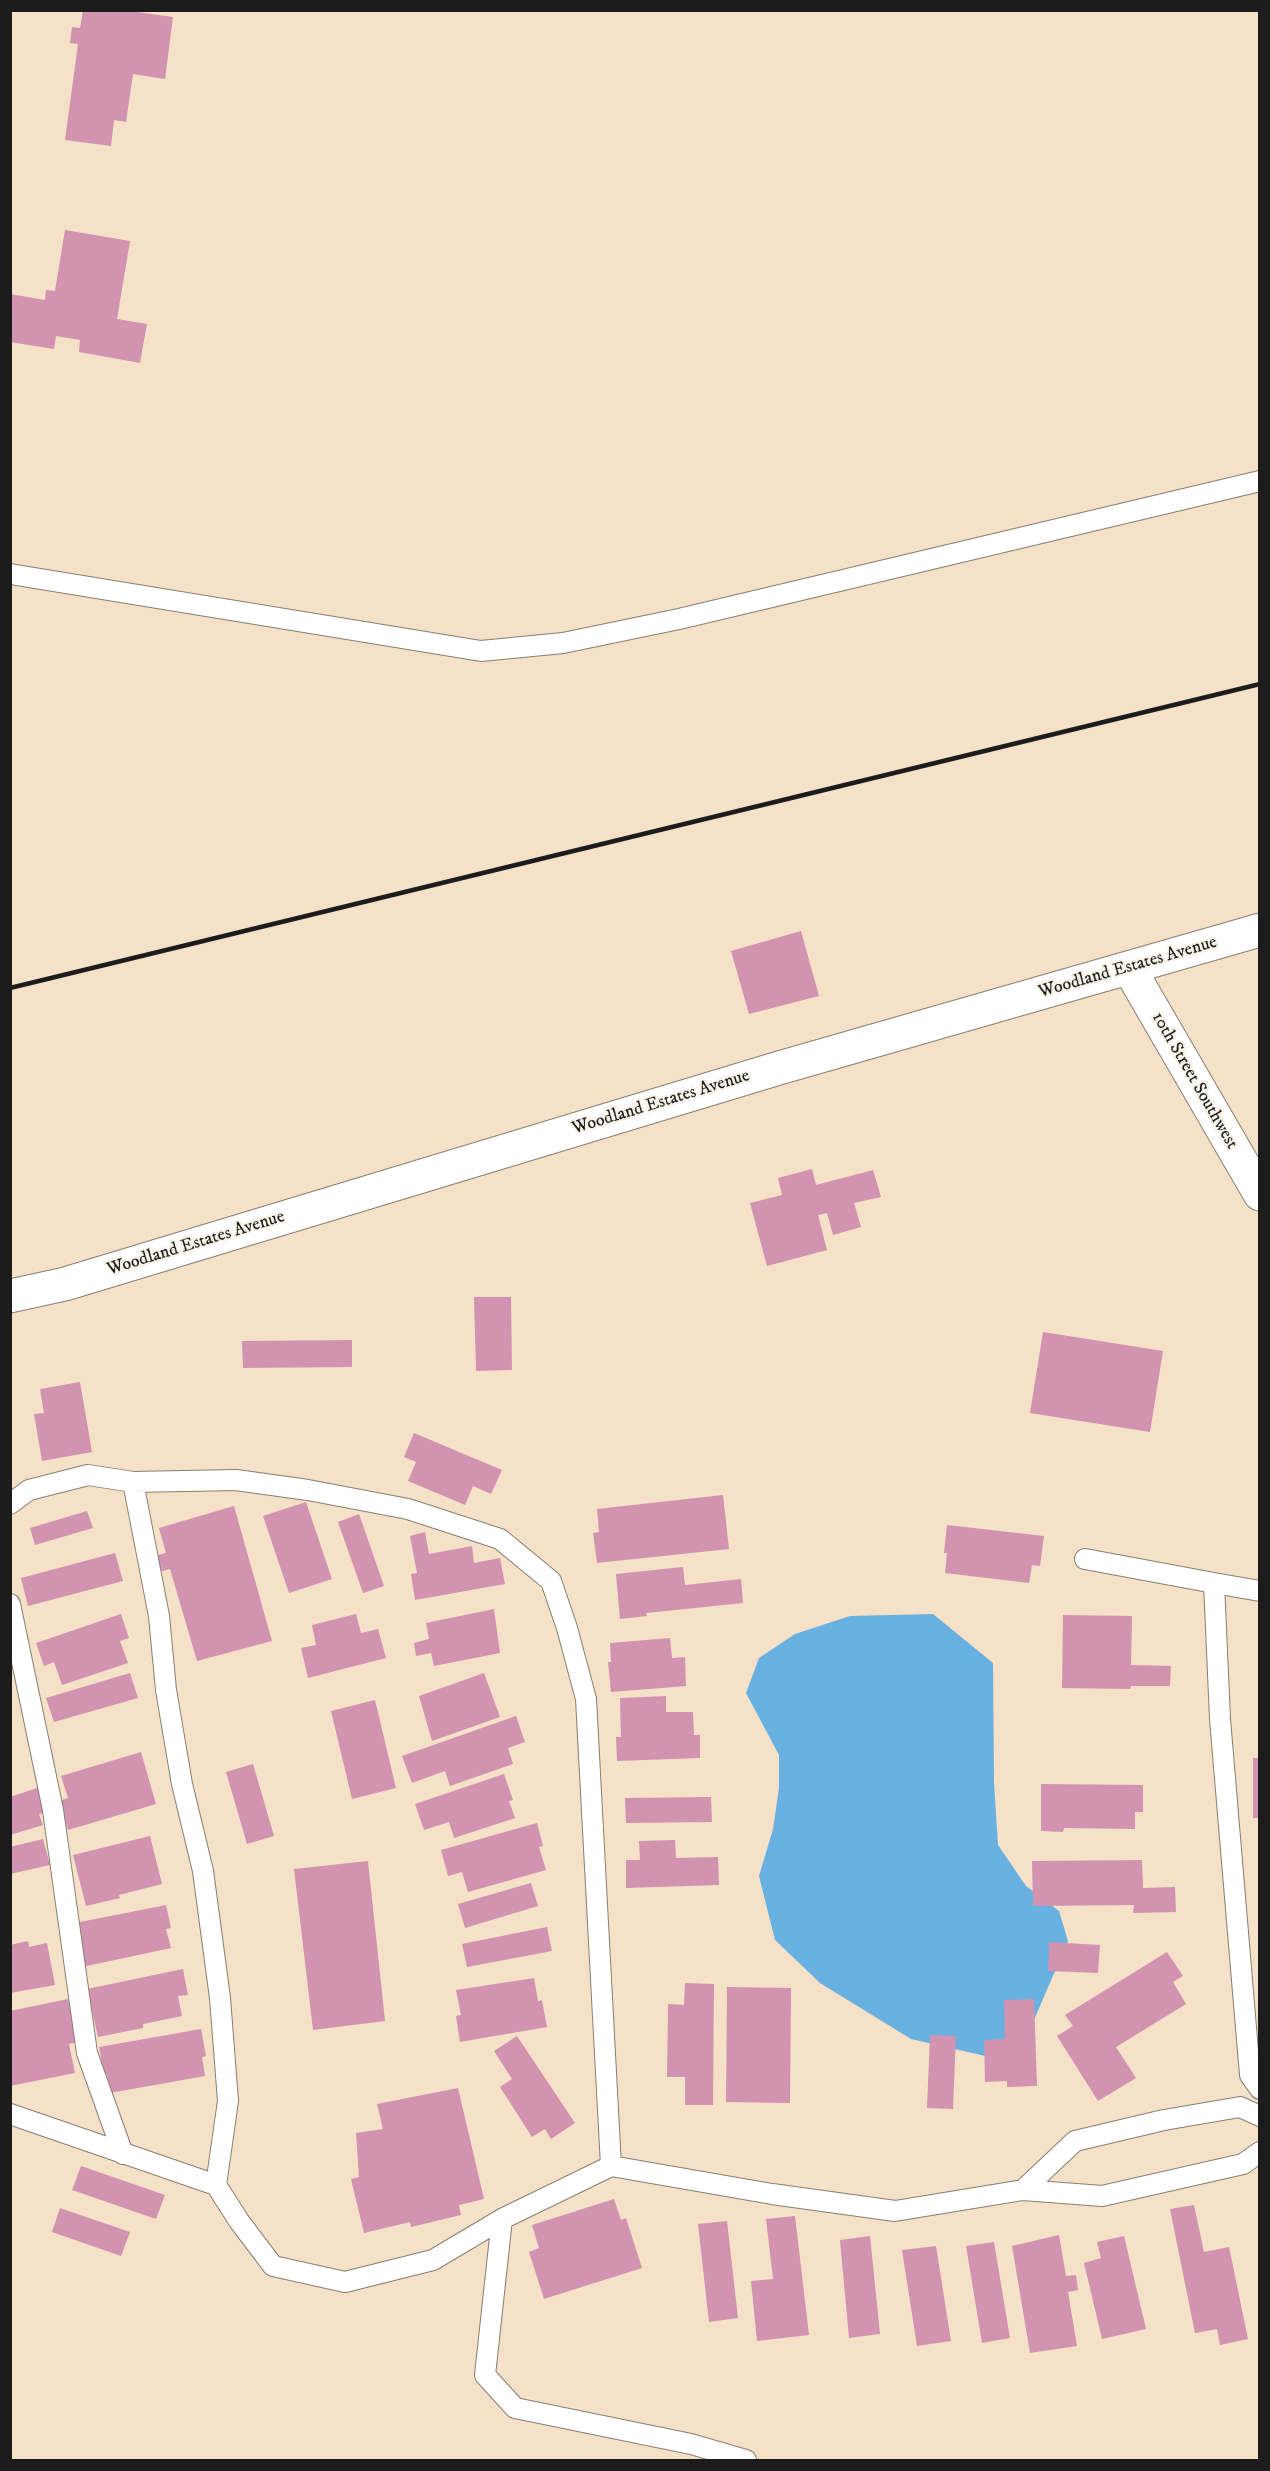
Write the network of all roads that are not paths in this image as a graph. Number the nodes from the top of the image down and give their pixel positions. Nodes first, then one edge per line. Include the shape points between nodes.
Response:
1 (1260, 481) edge
2 (10, 574) edge
3 (1260, 930) edge
4 (1130, 968) junction
5 (1260, 1194) edge
6 (10, 1296) edge
7 (133, 1482) junction
8 (10, 1504) edge
9 (1086, 1559) dead end
10 (1214, 1583) junction
11 (1260, 1591) edge
12 (10, 1604) edge
13 (1260, 2089) edge
14 (10, 2114) edge
15 (1260, 2116) edge
16 (1260, 2151) edge
17 (123, 2154) junction
18 (611, 2166) junction
19 (216, 2185) junction
20 (1023, 2190) junction
21 (502, 2219) junction
22 (746, 2460) edge

1 - 2 lane via 679,619 563,642 481,651
3 - 4 street, Woodland Estates Avenue
4 - 5 street, 10th Street Southwest
4 - 6 street, Woodland Estates Avenue via 779,1068 65,1284
7 - 8 lane via 88,1475 29,1490
7 - 18 lane via 236,1480 408,1509 500,1539 551,1581 586,1699
7 - 19 lane via 159,1616 166,1690 182,1784 203,1871 220,1998 228,2101
9 - 10 lane
10 - 11 lane
10 - 13 lane via 1220,1719 1250,2075
12 - 17 lane via 53,1810 87,2053
14 - 17 lane
15 - 20 lane via 1240,2107 1075,2141
16 - 20 lane via 1243,2164 1102,2196
17 - 19 lane
18 - 20 lane via 895,2211
18 - 21 lane
19 - 21 lane via 273,2266 345,2282 433,2260
21 - 22 lane via 485,2375 515,2408 620,2428

